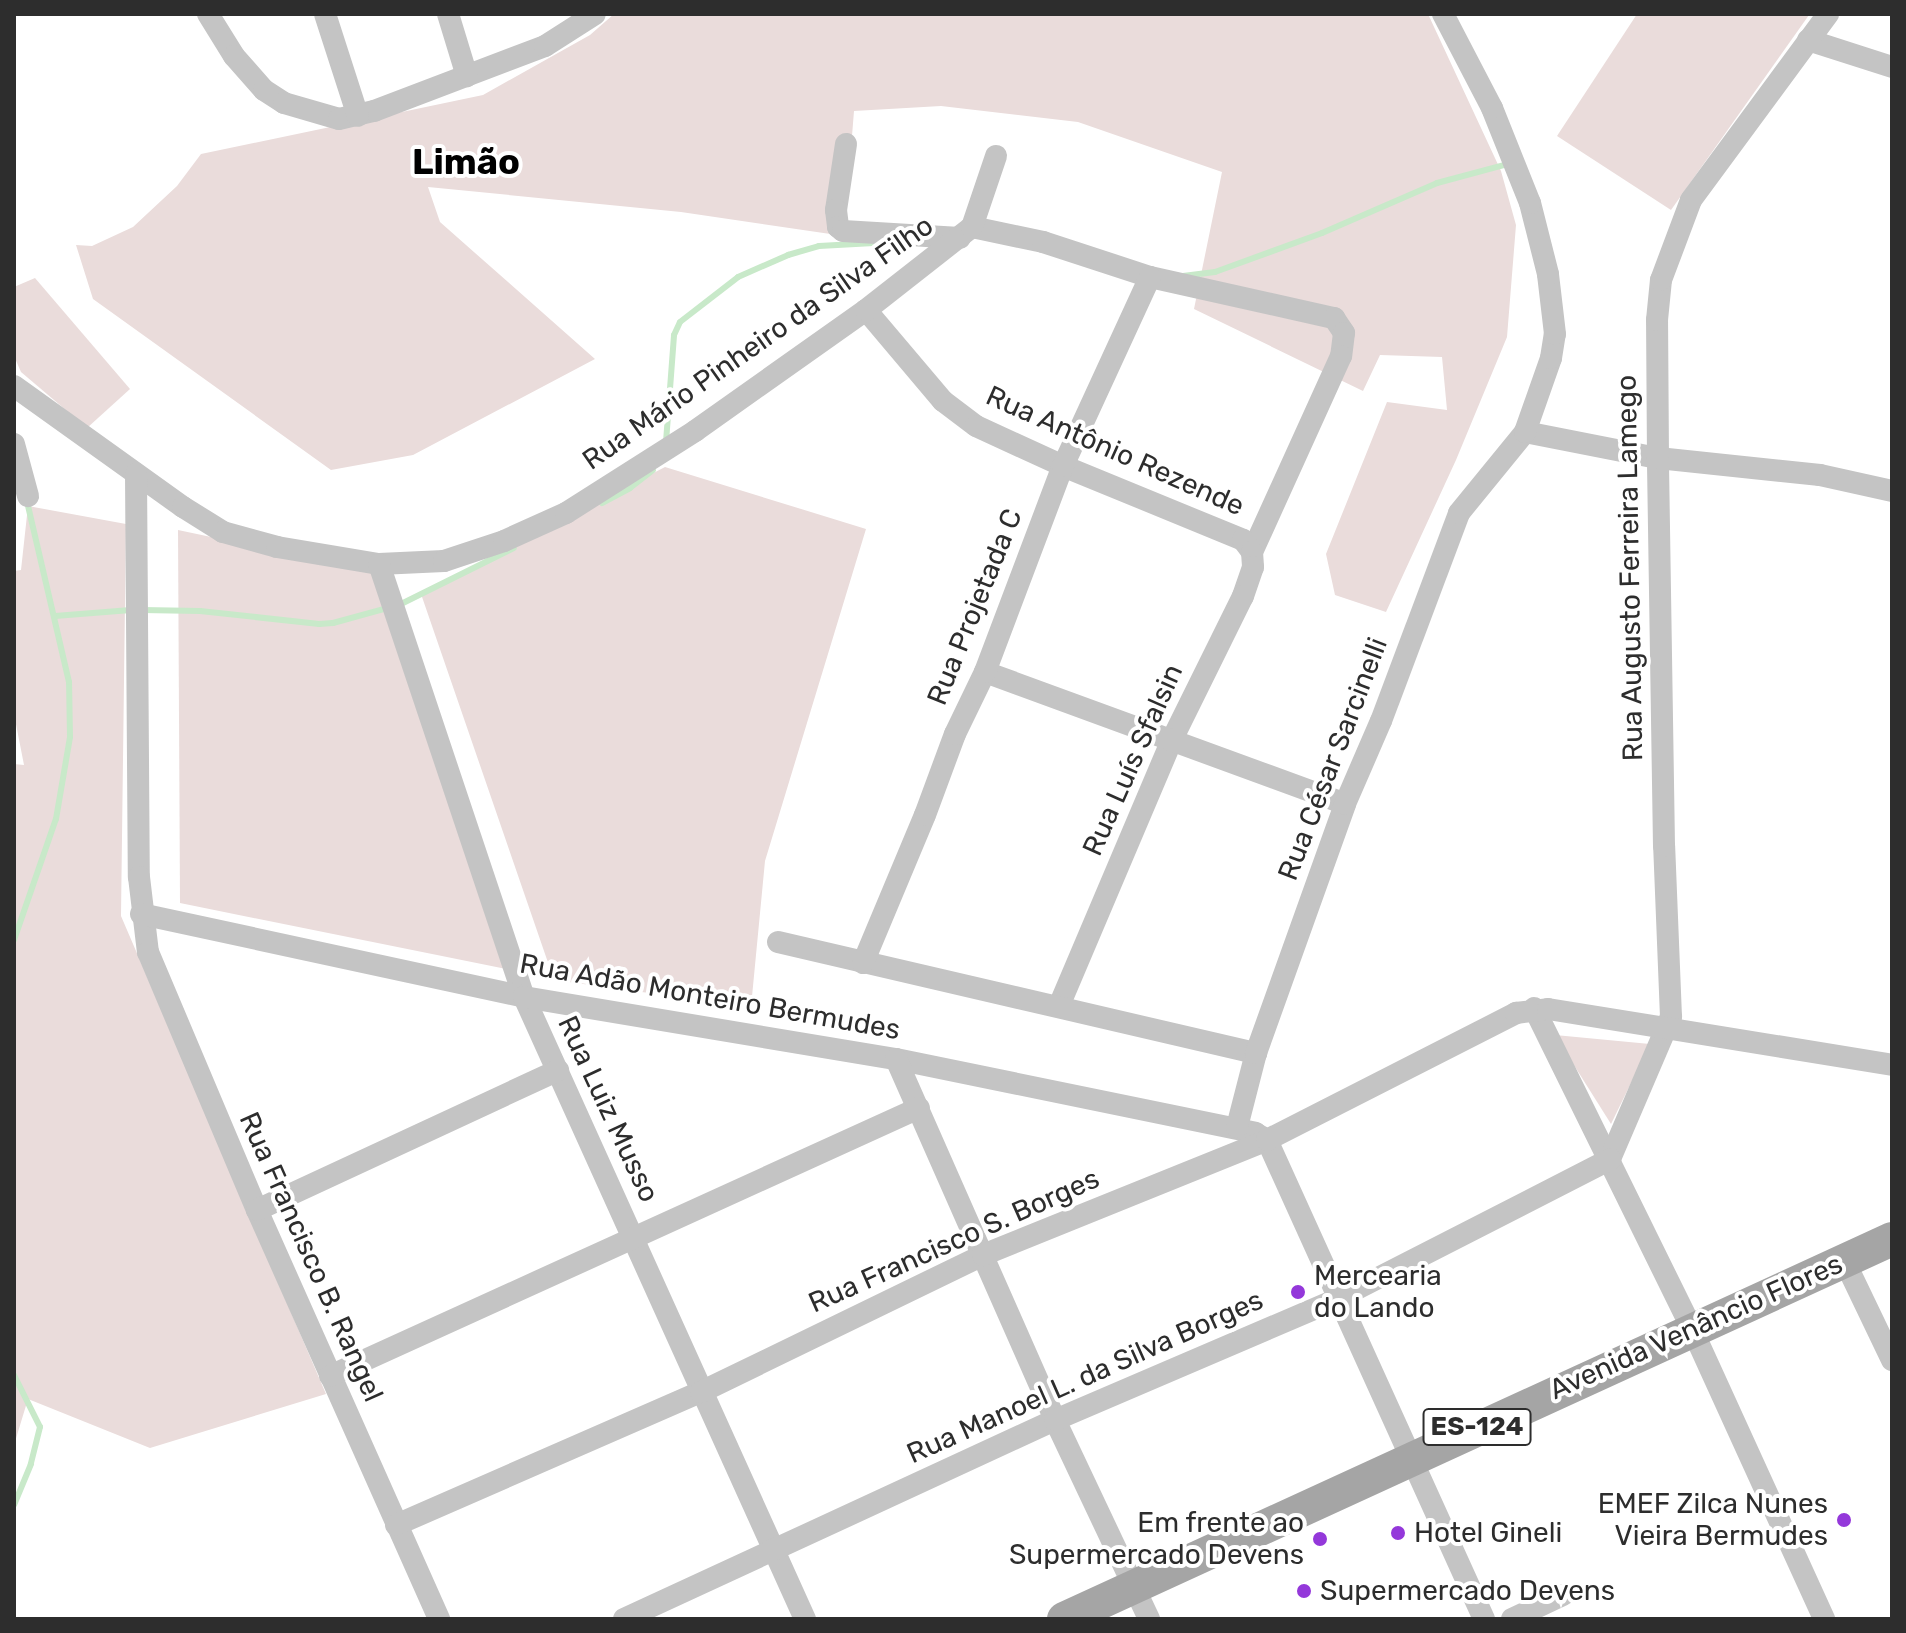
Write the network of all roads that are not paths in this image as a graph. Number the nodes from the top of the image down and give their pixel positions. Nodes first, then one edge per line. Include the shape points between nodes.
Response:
1 (208, 14) edge
2 (325, 14) edge
3 (448, 14) edge
4 (1443, 14) edge
5 (1828, 14) edge
6 (583, 18) edge
7 (1808, 40) junction
8 (1892, 67) edge
9 (467, 76) junction
10 (358, 116) junction
11 (846, 144) dead end
12 (996, 156) dead end
13 (966, 232) junction
14 (1150, 277) junction
15 (866, 310) junction
16 (14, 386) edge
17 (1525, 432) junction
18 (14, 444) edge
19 (1658, 458) junction
20 (1063, 466) junction
21 (136, 474) junction
22 (1892, 491) edge
23 (28, 496) dead end
24 (1248, 546) junction
25 (379, 564) junction
26 (985, 672) junction
27 (1171, 742) junction
28 (1345, 804) junction
29 (141, 914) junction
30 (778, 942) dead end
31 (863, 963) junction
32 (524, 997) junction
33 (1059, 1006) junction
34 (1534, 1008) junction
35 (1669, 1028) junction
36 (1256, 1053) junction
37 (896, 1059) junction
38 (1892, 1065) edge
39 (558, 1070) junction
40 (919, 1108) junction
41 (1237, 1127) junction
42 (1267, 1140) junction
43 (1610, 1159) junction
44 (257, 1210) junction
45 (634, 1235) junction
46 (1892, 1239) edge
47 (983, 1255) junction
48 (1844, 1260) junction
49 (1337, 1299) junction
50 (1692, 1329) junction
51 (1892, 1360) edge
52 (330, 1376) junction
53 (701, 1392) junction
54 (1055, 1420) junction
55 (1410, 1457) junction
56 (396, 1525) junction
57 (774, 1551) junction
58 (1133, 1585) junction
59 (1563, 1595) dead end
60 (439, 1619) edge
61 (624, 1619) edge
62 (805, 1619) edge
63 (1064, 1619) edge
64 (1149, 1619) edge
65 (1484, 1619) edge
66 (1512, 1619) edge
67 (1824, 1619) edge

1 - 10 street via 264,90 315,113 339,119
2 - 10 street
3 - 9 street
4 - 17 street, Rua César Sarcinelli via 1513,156 1548,274 1555,334
5 - 7 street, Rua Augusto Ferreira Lamego
6 - 9 street via 545,46
7 - 8 street
7 - 19 street, Rua Augusto Ferreira Lamego via 1691,200 1669,254 1657,320
9 - 10 street
11 - 13 street, Rua Luís Sfalsin via 835,221 843,231
12 - 13 street
13 - 14 street, Rua Luís Sfalsin via 1043,242
13 - 15 street, Rua Mário Pinheiro da Silva Filho
14 - 20 street, Rua Projetada C
14 - 24 street, Rua Luís Sfalsin via 1334,318 1344,333 1341,356
15 - 20 street, Rua Antônio Rezende via 958,414
15 - 25 street, Rua Mário Pinheiro da Silva Filho via 695,431 566,513 444,561
16 - 21 street, Rua Mário Pinheiro da Silva Filho
17 - 19 street
17 - 28 street, Rua César Sarcinelli via 1459,513
18 - 23 street
19 - 22 street via 1820,475
19 - 35 street, Rua Augusto Ferreira Lamego
20 - 24 street, Rua Antônio Rezende
20 - 26 street, Rua Projetada C
21 - 25 street, Rua Mário Pinheiro da Silva Filho via 223,532
21 - 29 street, Rua Francisco B. Rangel
24 - 27 street, Rua Luís Sfalsin via 1253,567 1243,596
25 - 32 street, Rua Luiz Musso
26 - 27 street
26 - 31 street, Rua Projetada C
27 - 28 street
27 - 33 street, Rua Luís Sfalsin
28 - 36 street, Rua César Sarcinelli
29 - 32 street, Rua Adão Monteiro Bermudes
29 - 44 street, Rua Francisco B. Rangel via 148,952
30 - 31 street, Rua Adão Monteiro Bermudes
31 - 33 street, Rua Adão Monteiro Bermudes
32 - 37 street, Rua Adão Monteiro Bermudes
32 - 39 street, Rua Luiz Musso
33 - 36 street, Rua Adão Monteiro Bermudes
34 - 35 street
34 - 42 street, Rua Francisco S. Borges
34 - 43 street
35 - 38 street
35 - 43 street, Rua Augusto Ferreira Lamego
36 - 41 street, Rua César Sarcinelli
37 - 40 street
37 - 41 street, Rua Adão Monteiro Bermudes
39 - 44 street
39 - 45 street, Rua Luiz Musso
40 - 45 street
40 - 47 street
41 - 42 street, Rua Adão Monteiro Bermudes
42 - 47 street, Rua Francisco S. Borges
42 - 49 street
43 - 49 street, Rua Manoel L. da Silva Borges
43 - 50 street
44 - 52 street, Rua Francisco B. Rangel
45 - 52 street
45 - 53 street, Rua Luiz Musso
46 - 48 main road, Avenida Venâncio Flores / ES-124
47 - 53 street, Rua Francisco S. Borges
47 - 54 street
48 - 50 main road, Avenida Venâncio Flores / ES-124
48 - 51 street
49 - 54 street, Rua Manoel L. da Silva Borges
49 - 55 street
50 - 55 main road, Avenida Venâncio Flores / ES-124
50 - 67 street
52 - 56 street, Rua Francisco B. Rangel
53 - 56 street, Rua Francisco S. Borges
53 - 57 street, Rua Luiz Musso
54 - 57 street, Rua Manoel L. da Silva Borges
54 - 58 street
55 - 58 main road, Avenida Venâncio Flores / ES-124
55 - 65 street
56 - 60 street, Rua Francisco B. Rangel
57 - 61 street, Rua Manoel L. da Silva Borges
57 - 62 street, Rua Luiz Musso
58 - 63 main road, Avenida Venâncio Flores / ES-124
58 - 64 street
59 - 66 street

